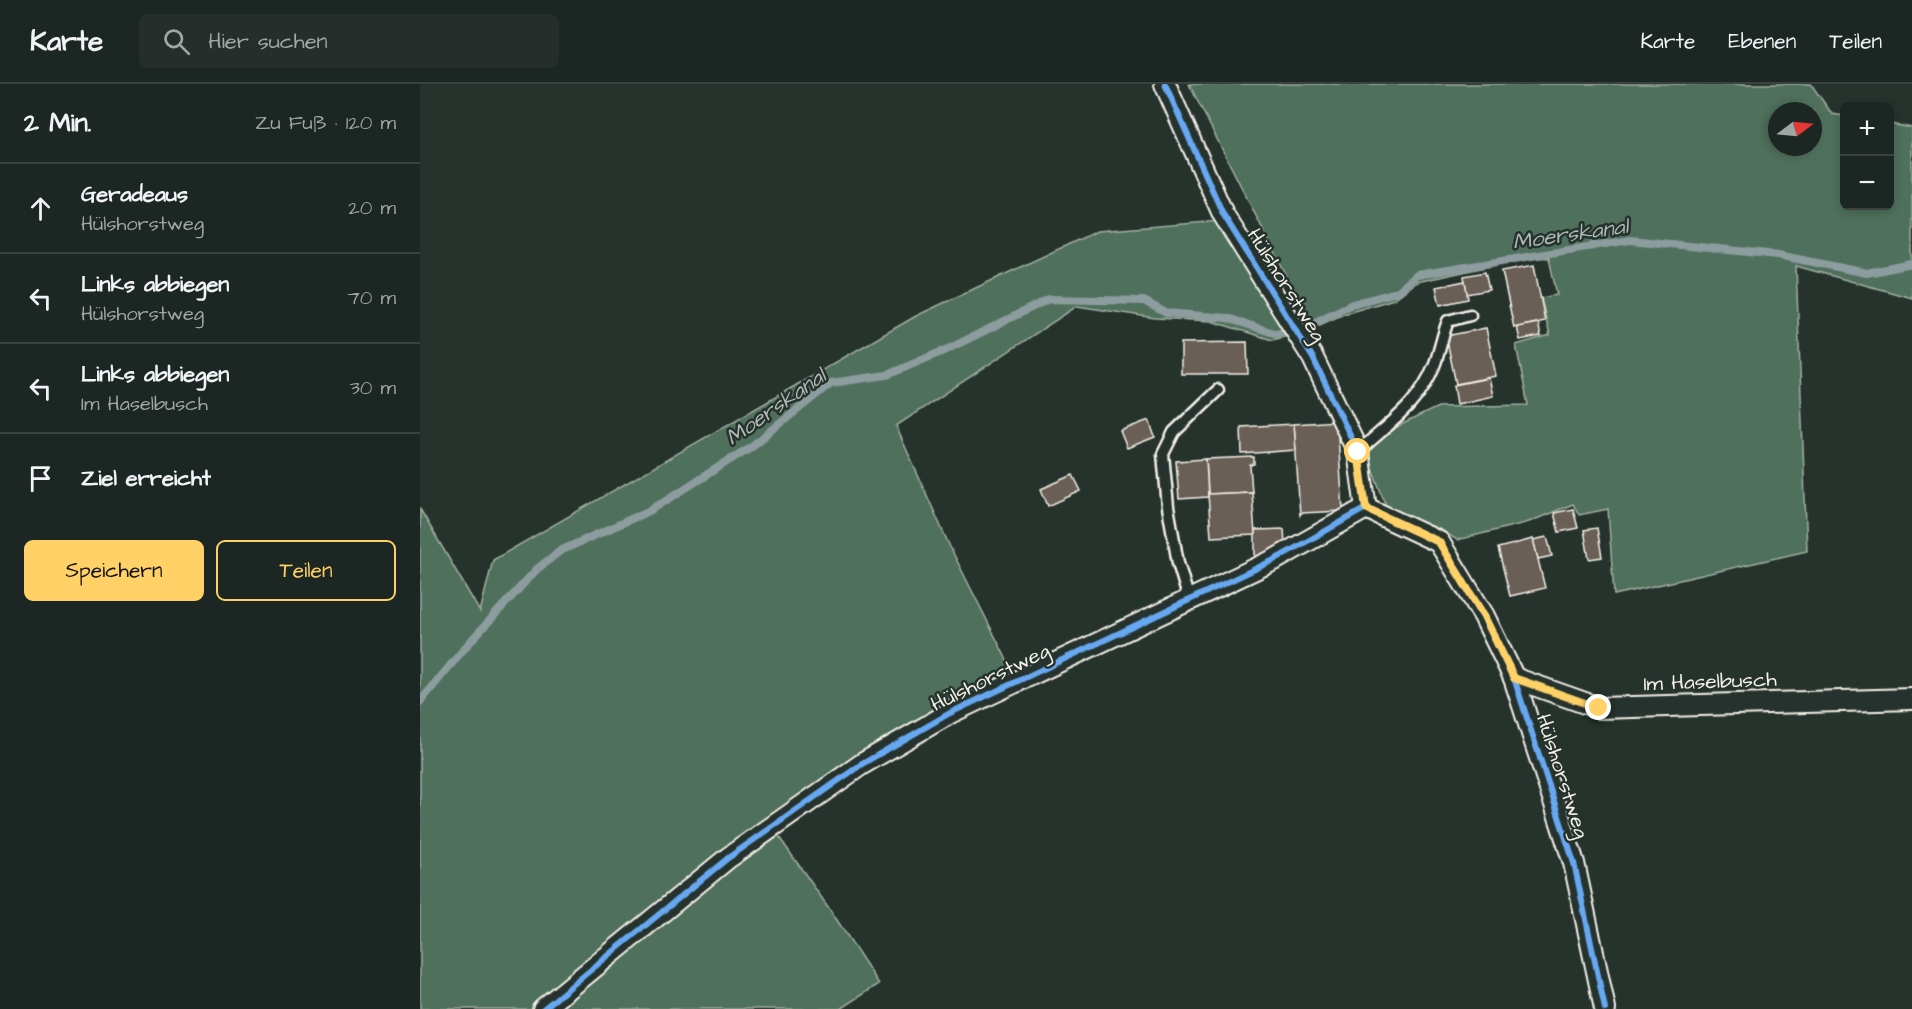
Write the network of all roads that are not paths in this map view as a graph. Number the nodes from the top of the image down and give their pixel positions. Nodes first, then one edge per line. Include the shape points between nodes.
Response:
1 (1165, 84) edge
2 (1470, 315) dead end
3 (1218, 390) dead end
4 (1358, 452) junction
5 (1366, 508) junction
6 (1189, 600) junction
7 (1514, 678) junction
8 (1912, 699) edge
9 (543, 1009) edge
10 (1605, 1009) edge

1 - 4 street, Hülshorstweg via 1223,214 1313,358
2 - 4 lane via 1448,321 1435,364 1421,391 1406,411
3 - 6 lane via 1174,432 1163,454 1168,507
4 - 5 street, Hülshorstweg
5 - 6 street, Hülshorstweg via 1274,561
5 - 7 street, Hülshorstweg via 1439,542 1484,616
6 - 9 street, Hülshorstweg via 950,713 862,764 728,858
7 - 8 street, Im Haselbusch via 1599,708
7 - 10 street, Hülshorstweg via 1574,863

